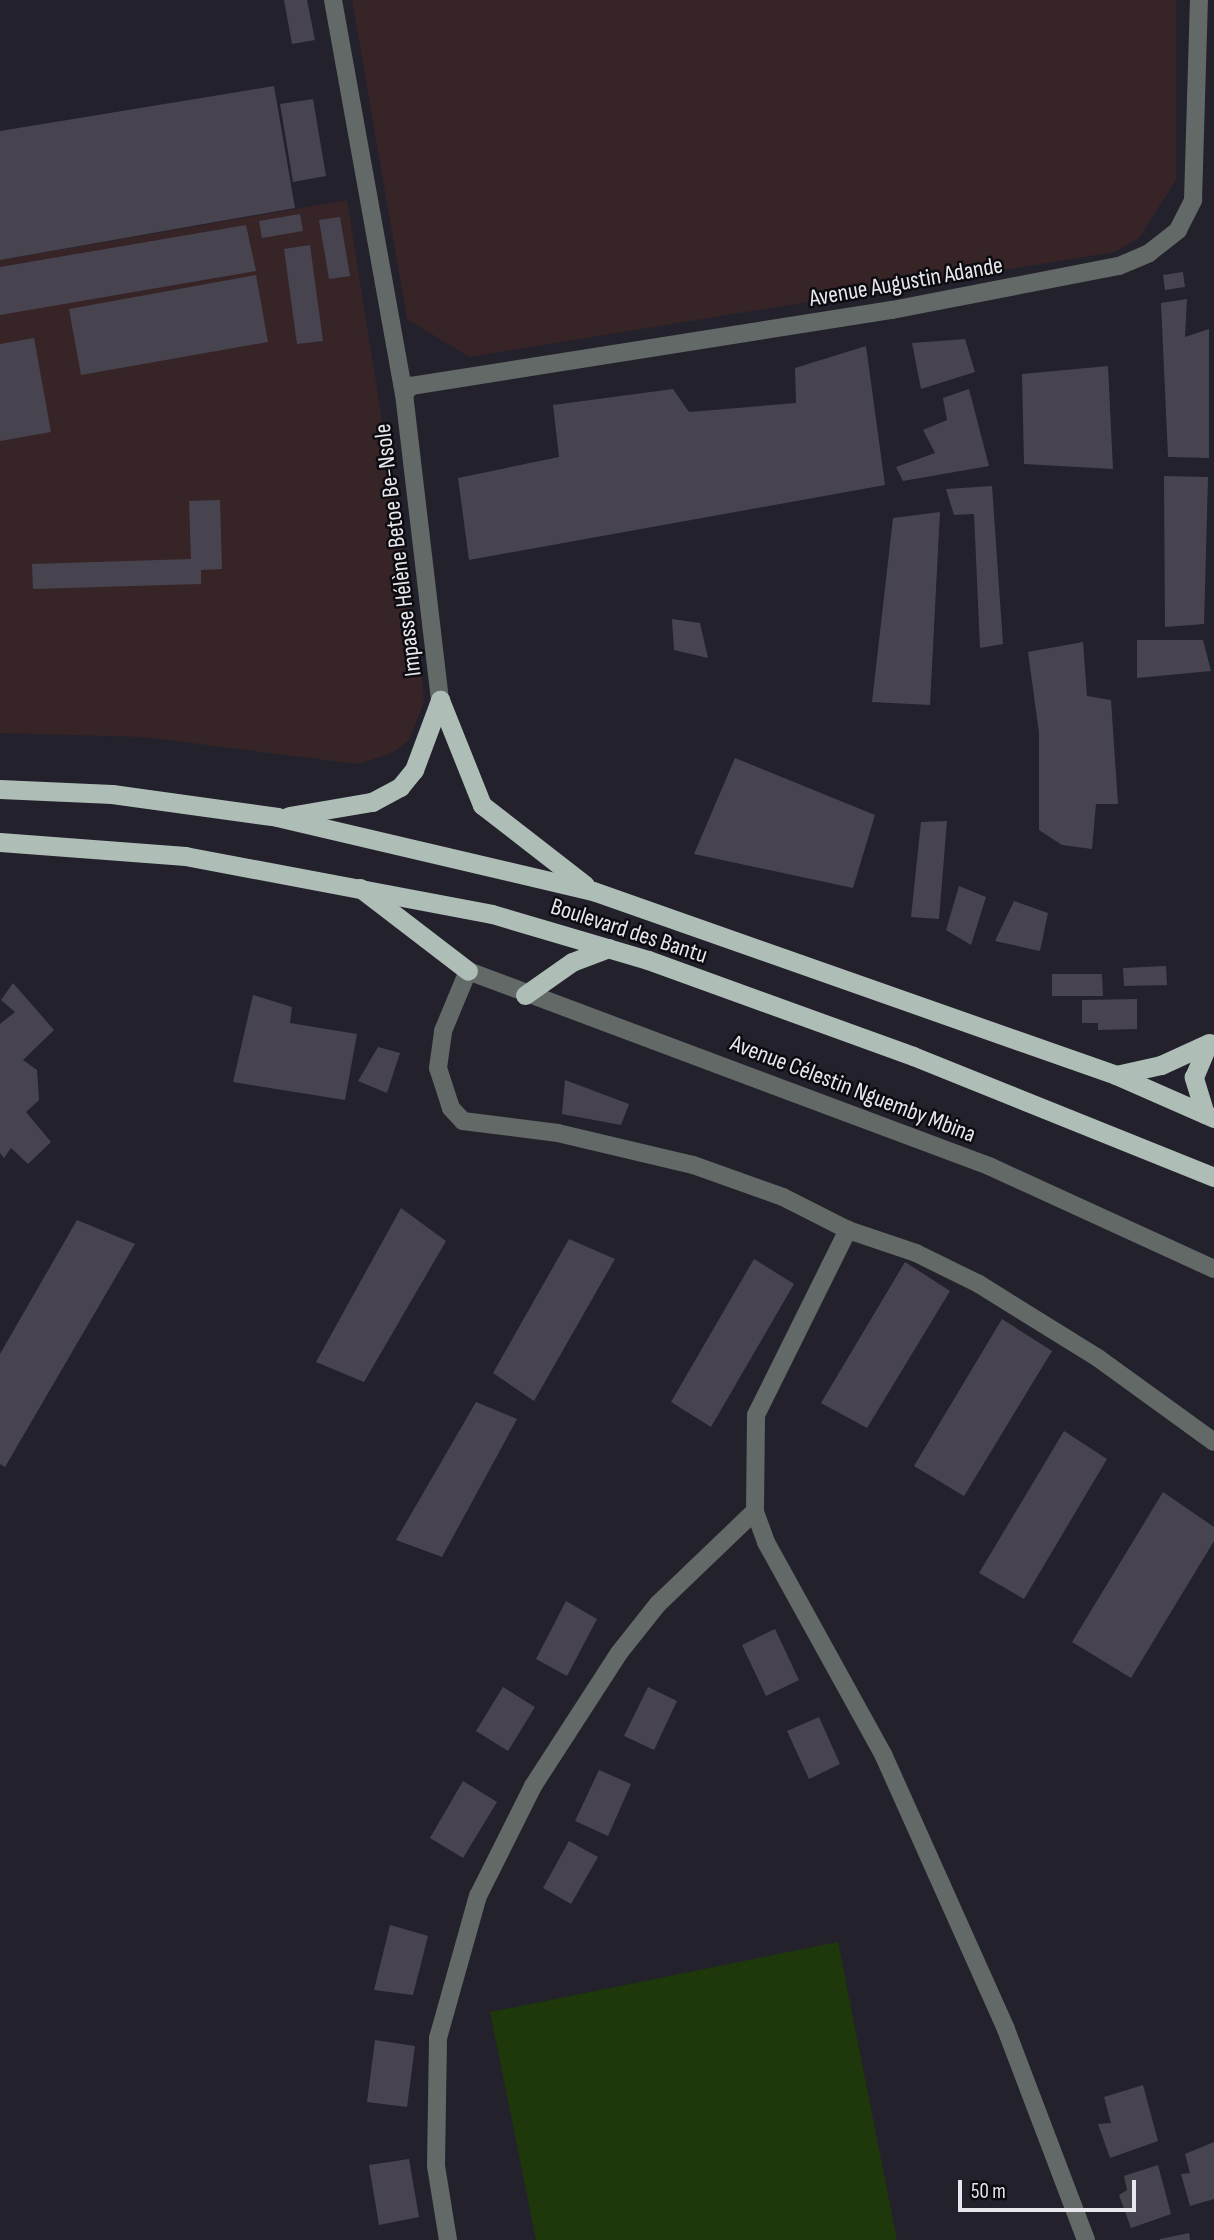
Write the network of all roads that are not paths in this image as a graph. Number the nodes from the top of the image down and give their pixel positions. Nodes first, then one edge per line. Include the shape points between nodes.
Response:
1 (333, 0) edge
2 (1199, 0) edge
3 (404, 394) junction
4 (440, 700) junction
5 (0, 789) edge
6 (277, 817) junction
7 (0, 842) edge
8 (354, 884) junction
9 (593, 891) junction
10 (608, 948) junction
11 (468, 971) junction
12 (525, 995) junction
13 (1211, 1042) edge
14 (1116, 1075) junction
15 (1210, 1116) edge
16 (1214, 1177) edge
17 (848, 1230) junction
18 (1214, 1269) edge
19 (1214, 1442) edge
20 (755, 1511) junction
21 (447, 2240) edge
22 (1086, 2240) edge

1 - 3 street, Impasse Hélène Betoe Be-Nsole
2 - 3 street, Avenue Augustin Adande via 1193,200 1178,230 1149,253 1119,267 802,326 422,381
3 - 4 street, Impasse Hélène Betoe Be-Nsole
4 - 6 highway via 414,769 400,787 372,802
4 - 9 highway via 482,805
5 - 6 highway, Boulevard des Bantu via 112,794
6 - 9 highway, Boulevard des Bantu
7 - 8 highway, Boulevard des Bantu via 107,846
8 - 10 highway, Boulevard des Bantu via 492,914
8 - 11 highway
9 - 14 highway, Boulevard des Bantu
10 - 12 highway via 572,962
10 - 16 highway, Boulevard des Bantu via 913,1056
11 - 12 street, Avenue Célestin Nguemby Mbina
11 - 17 street via 443,1031 438,1068 451,1108 463,1121 558,1133 693,1165 783,1197
12 - 18 street, Avenue Célestin Nguemby Mbina via 989,1166
13 - 14 highway via 1161,1065
13 - 15 highway via 1194,1077
14 - 15 highway, Boulevard des Bantu
17 - 19 street via 916,1253 979,1284 1098,1358
17 - 20 street via 756,1415
20 - 21 street via 658,1604 619,1653 533,1786 478,1896 438,2038 436,2166
20 - 22 street via 766,1542 884,1756 1006,2029

